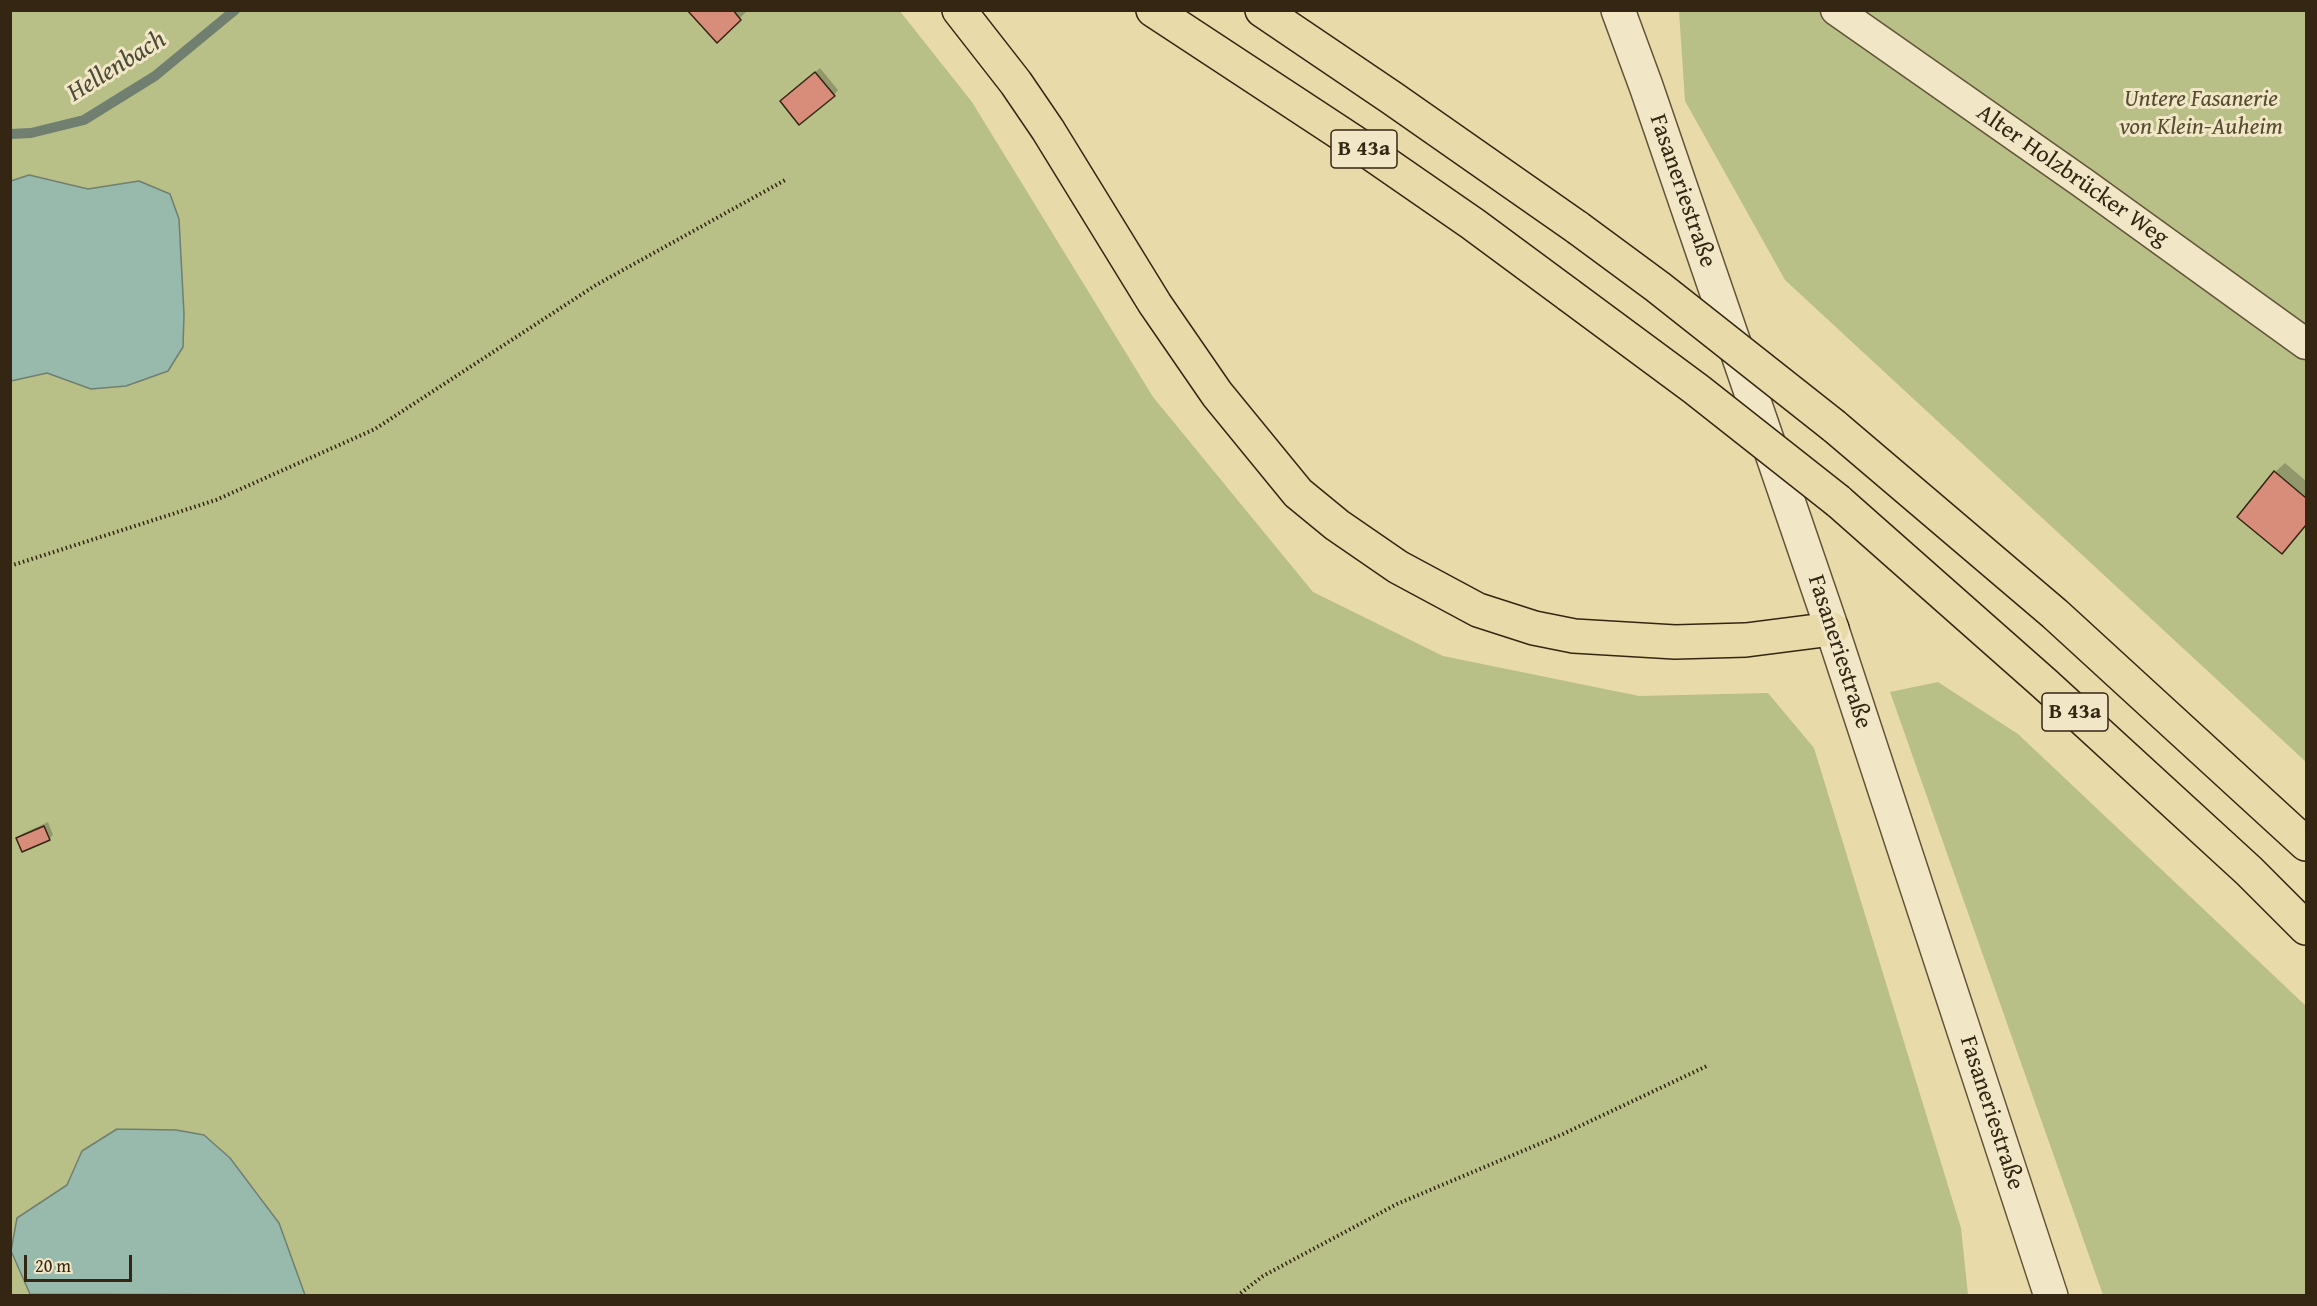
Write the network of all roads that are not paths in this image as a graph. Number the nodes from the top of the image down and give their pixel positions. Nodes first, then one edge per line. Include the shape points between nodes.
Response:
1 (959, 10) edge
2 (1153, 10) edge
3 (1262, 10) edge
4 (1618, 10) edge
5 (1836, 10) edge
6 (2307, 344) edge
7 (1832, 629) junction
8 (2307, 844) edge
9 (2307, 928) edge
10 (2048, 1291) edge

1 - 7 highway via 1048,130 1155,304 1217,394 1299,493 1336,525 1398,567 1478,610 1534,628 1574,636 1676,642 1746,640
2 - 9 highway, B 43a, bridge via 1473,224 1696,389 1838,501 2053,692
3 - 8 highway, B 43a, bridge via 1578,228 1834,426 2055,614
4 - 7 street, Fasaneriestraße
5 - 6 street, Alter Holzbrücker Weg
7 - 10 street, Fasaneriestraße

